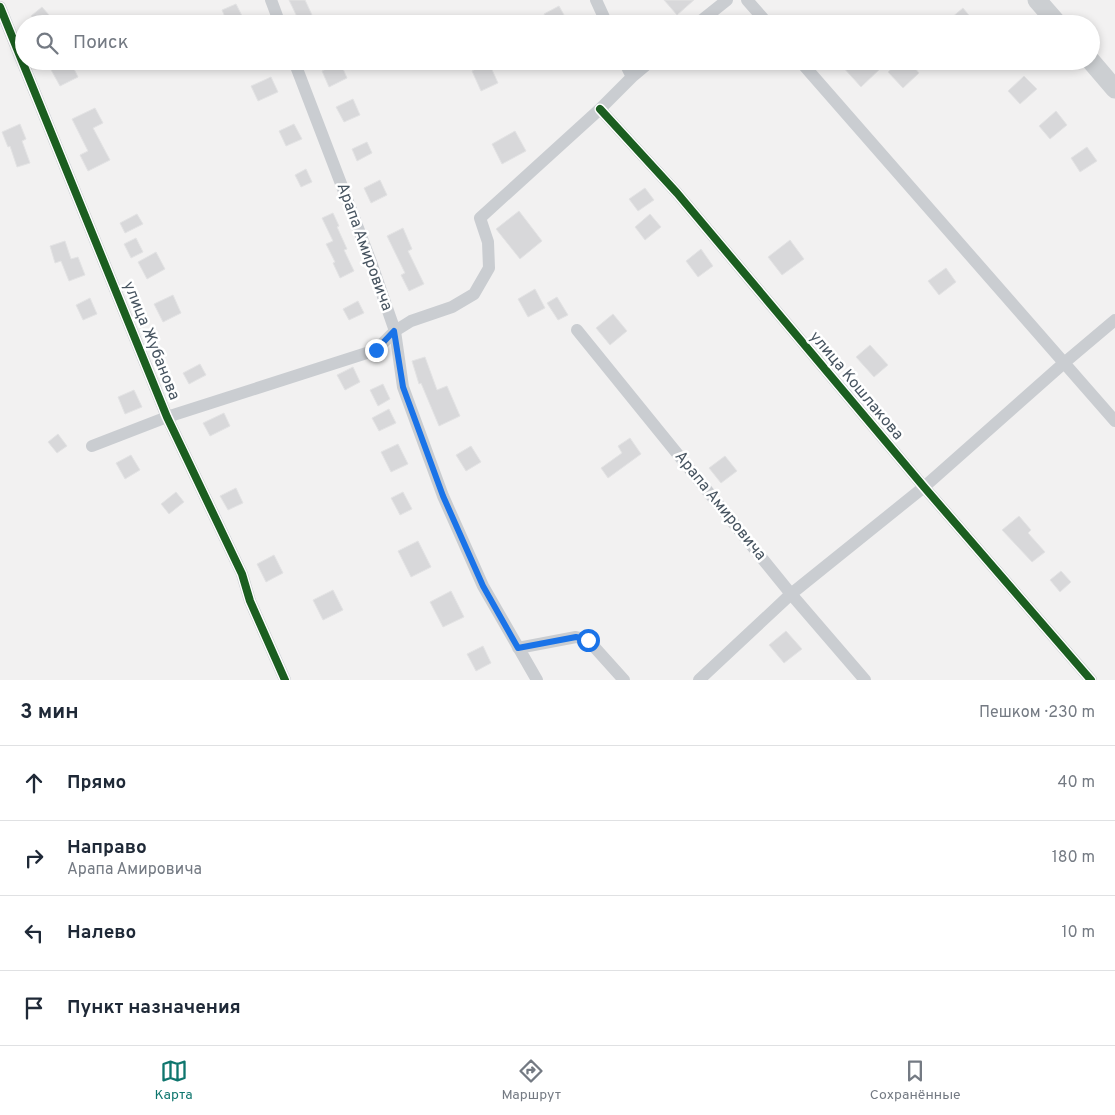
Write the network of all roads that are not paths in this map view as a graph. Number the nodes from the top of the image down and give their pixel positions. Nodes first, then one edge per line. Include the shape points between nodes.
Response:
1 (271, 0) edge
2 (596, 0) edge
3 (727, 0) edge
4 (747, 0) edge
5 (1037, 0) edge
6 (0, 7) edge
7 (277, 15) edge
8 (603, 15) edge
9 (709, 15) edge
10 (760, 15) edge
11 (1050, 15) edge
12 (15, 44) edge
13 (26, 70) edge
14 (297, 70) edge
15 (629, 70) edge
16 (640, 70) edge
17 (808, 70) edge
18 (1099, 70) edge
19 (632, 76) junction
20 (1115, 89) edge
21 (600, 109) junction
22 (1115, 320) edge
23 (577, 330) dead end
24 (394, 331) junction
25 (1064, 363) junction
26 (166, 417) junction
27 (1115, 421) edge
28 (92, 446) dead end
29 (924, 487) junction
30 (791, 594) junction
31 (518, 648) junction
32 (285, 680) edge
33 (537, 680) edge
34 (624, 680) edge
35 (699, 680) edge
36 (865, 680) edge
37 (1091, 680) edge

1 - 7 street
2 - 8 street
3 - 9 street
4 - 10 street
5 - 11 street
6 - 12 street, улица Жубанова
13 - 26 street, улица Жубанова
14 - 24 street, Арапа Амировича via 368,252
15 - 19 street
16 - 19 street
17 - 25 street
18 - 20 street
19 - 21 street
21 - 24 street via 480,218 488,242 489,268 474,294 452,307 410,321
21 - 29 street, улица Кошлакова via 677,194
22 - 25 street
23 - 30 street, Арапа Амировича
24 - 26 street via 376,350
24 - 31 street, Арапа Амировича via 403,387 443,496 483,586
25 - 27 street
25 - 29 street
26 - 28 street
26 - 32 street, улица Жубанова via 242,574 250,601
29 - 30 street
29 - 37 street, улица Кошлакова
30 - 35 street
30 - 36 street, Арапа Амировича
31 - 33 street, Арапа Амировича
31 - 34 street via 576,637 588,640

